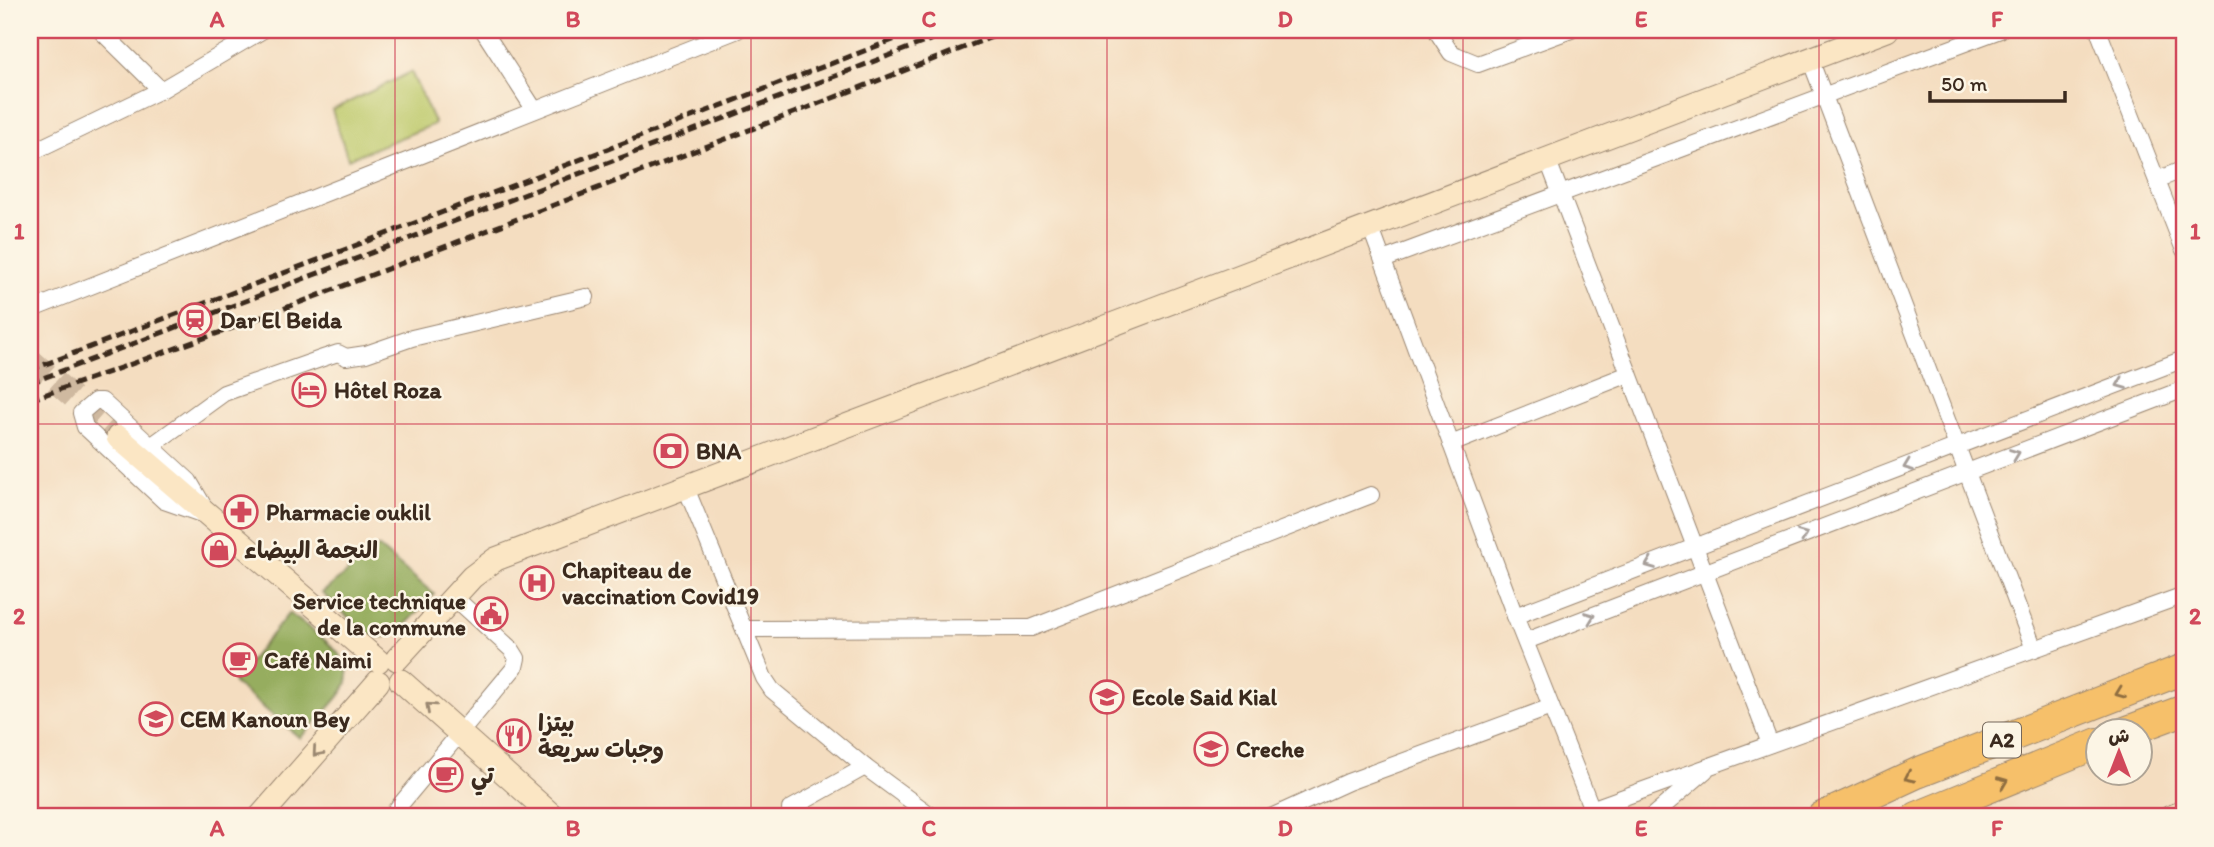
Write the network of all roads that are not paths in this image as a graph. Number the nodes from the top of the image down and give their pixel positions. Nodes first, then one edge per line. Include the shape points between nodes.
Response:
1 (100, 30) edge
2 (263, 30) edge
3 (483, 30) edge
4 (738, 30) edge
5 (1436, 30) edge
6 (1571, 30) edge
7 (1887, 30) edge
8 (2000, 30) edge
9 (2098, 30) edge
10 (1810, 59) junction
11 (160, 89) junction
12 (1824, 95) junction
13 (534, 109) junction
14 (30, 153) edge
15 (1547, 158) junction
16 (2184, 169) edge
17 (2157, 180) junction
18 (1560, 193) junction
19 (1370, 226) junction
20 (2184, 250) edge
21 (1383, 260) junction
22 (586, 297) dead end
23 (30, 310) edge
24 (2184, 359) edge
25 (1629, 374) junction
26 (2184, 388) edge
27 (118, 437) tunnel mouth
28 (1451, 444) junction
29 (151, 446) junction
30 (1957, 447) junction
31 (1966, 472) junction
32 (686, 488) junction
33 (1371, 495) dead end
34 (210, 517) junction
35 (1695, 547) junction
36 (1705, 573) junction
37 (2184, 595) edge
38 (453, 596) junction
39 (1515, 616) junction
40 (744, 629) junction
41 (1527, 641) junction
42 (2034, 649) junction
43 (2184, 667) edge
44 (388, 671) junction
45 (1551, 707) junction
46 (2184, 710) edge
47 (2154, 721) edge
48 (460, 734) junction
49 (1770, 744) junction
50 (2084, 749) edge
51 (1713, 765) junction
52 (865, 767) junction
53 (790, 809) dead end
54 (2184, 812) edge
55 (1593, 813) edge
56 (260, 817) edge
57 (390, 817) edge
58 (554, 817) edge
59 (933, 817) edge
60 (1271, 817) edge
61 (1651, 817) edge
62 (1822, 817) edge
63 (1917, 817) edge
64 (2171, 817) edge

1 - 11 street
2 - 11 street
3 - 13 street
4 - 13 street
5 - 6 street via 1451,53 1478,64
7 - 10 street
8 - 12 street
9 - 17 street
10 - 12 street
10 - 15 street
11 - 14 street
12 - 18 street
12 - 30 street
13 - 23 street
15 - 18 street
15 - 19 street
16 - 17 street
17 - 20 street
18 - 21 street
18 - 25 street
19 - 21 street
19 - 32 street
21 - 28 street
22 - 29 street via 412,338 366,354 346,357 338,353 323,358 224,393
24 -> 30 street
25 - 28 street
25 - 35 street
31 -> 26 street
27 - 34 street
28 - 39 street
29 - 34 street via 189,481
29 - 34 street via 102,401 90,403 81,413 85,427 164,501
30 - 31 street
30 -> 35 street
36 -> 31 street
31 - 42 street
32 - 38 street via 496,559
32 - 40 street
33 - 40 street via 1031,628
34 - 44 street
35 - 36 street
35 -> 39 street
41 -> 36 street
36 - 49 street
37 - 42 street
38 - 44 street
38 - 48 street via 517,658 515,667
39 - 41 street
40 - 52 street via 772,690
41 - 45 street
42 - 49 street
43 -> 62 highway, A2 via 1917,773
48 -> 44 street
44 -> 56 street
45 - 55 street
45 - 60 street via 1348,782
46 - 47 highway
48 - 57 street
48 - 58 street
49 - 51 street
63 -> 50 highway, A2
51 - 55 street
51 - 61 street
52 - 53 street
52 - 59 street
54 - 64 street

